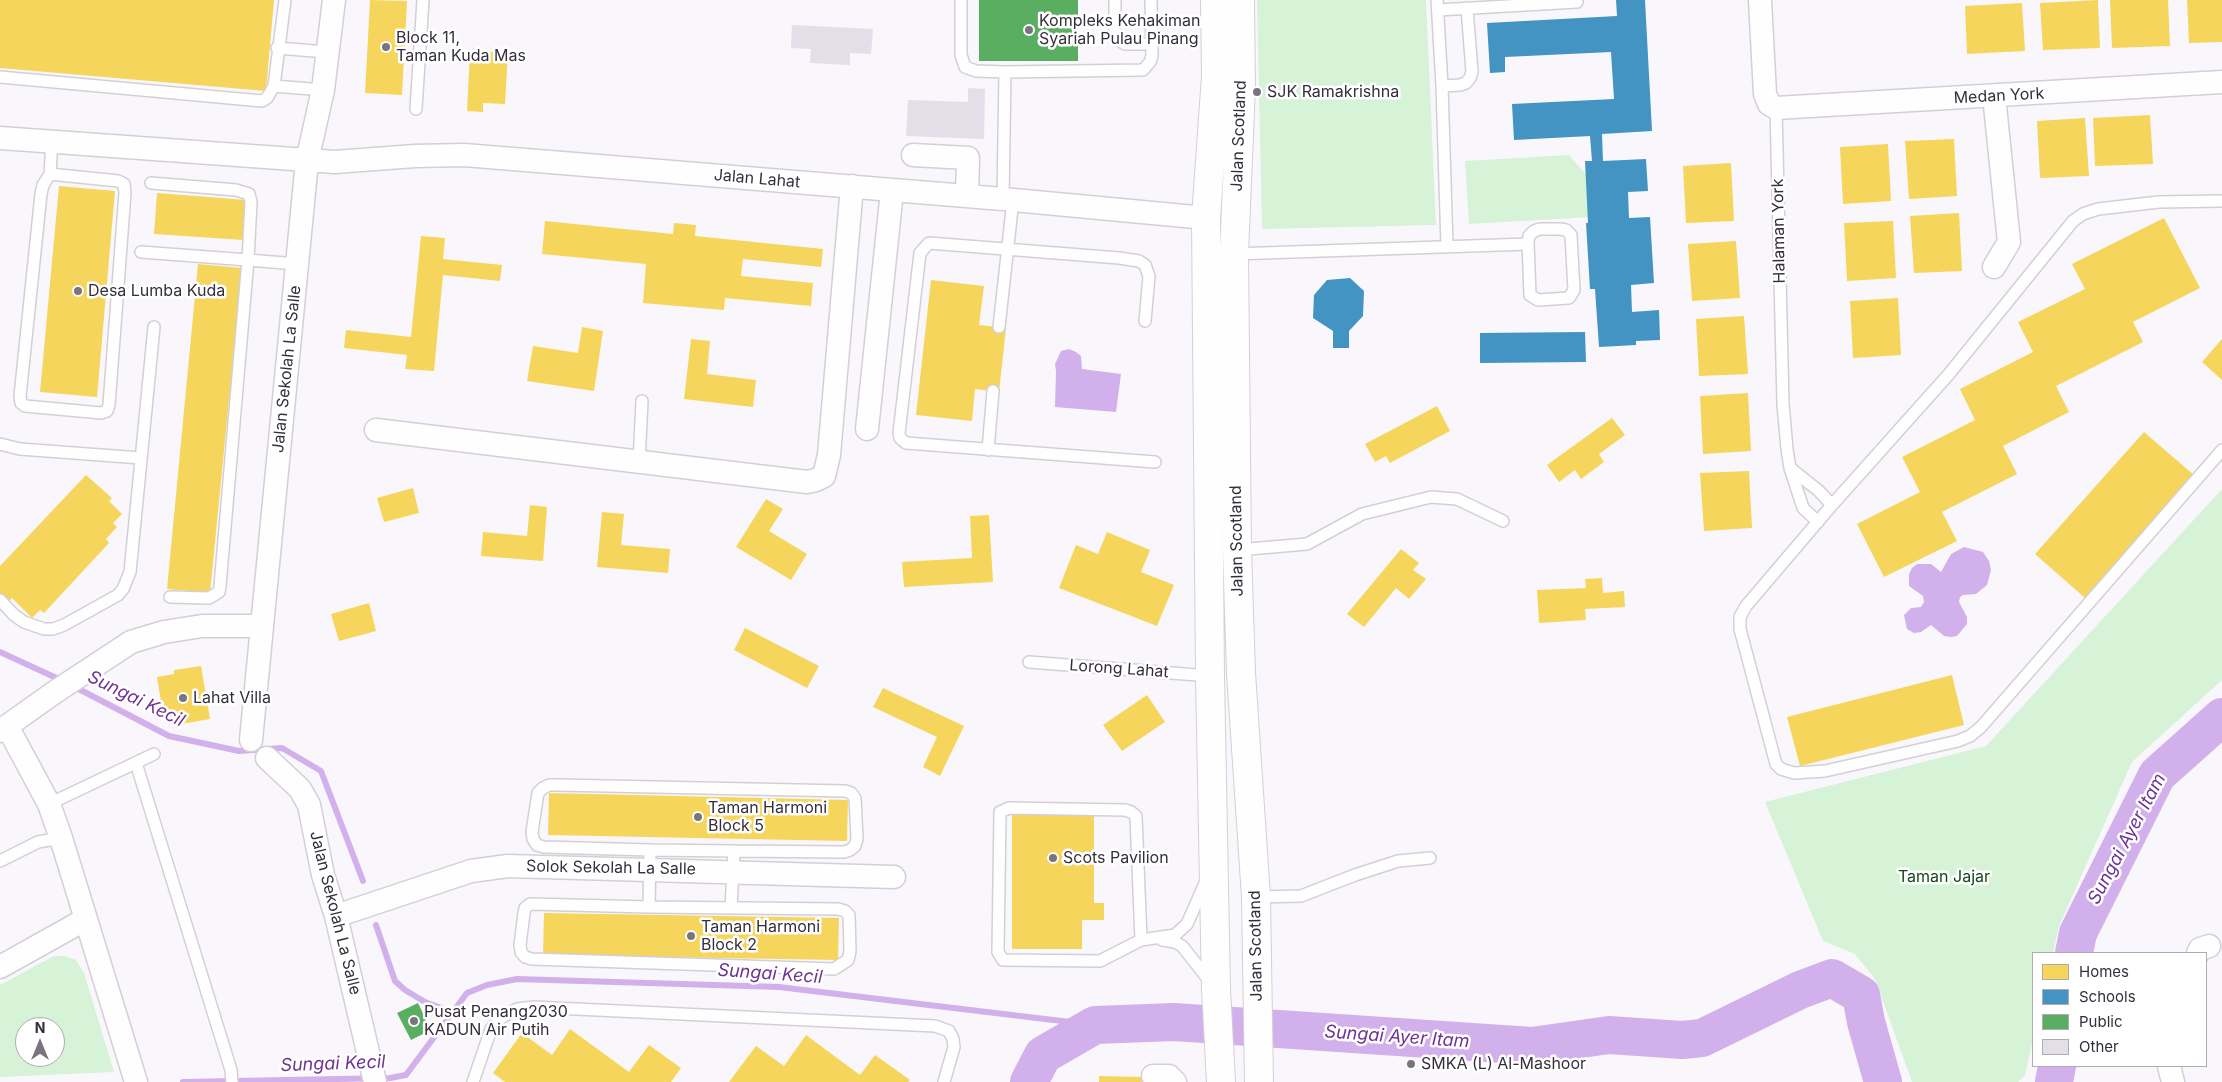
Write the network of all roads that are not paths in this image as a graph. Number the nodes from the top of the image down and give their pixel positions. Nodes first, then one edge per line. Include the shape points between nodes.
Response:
1 (285, 0) edge
2 (334, 0) edge
3 (422, 0) edge
4 (961, 0) edge
5 (1115, 0) edge
6 (1151, 0) edge
7 (1215, 0) edge
8 (1240, 0) edge
9 (1760, 0) edge
10 (1577, 2) dead end
11 (1437, 5) edge
12 (1466, 8) junction
13 (1152, 44) junction
14 (277, 48) junction
15 (327, 52) junction
16 (1004, 72) junction
17 (0, 77) edge
18 (2222, 82) edge
19 (274, 86) junction
20 (1442, 86) junction
21 (323, 90) junction
22 (1994, 96) junction
23 (1776, 108) junction
24 (416, 109) dead end
25 (0, 138) edge
26 (52, 141) junction
27 (913, 155) dead end
28 (307, 160) junction
29 (50, 174) junction
30 (151, 183) dead end
31 (852, 186) junction
32 (892, 190) junction
33 (967, 196) junction
34 (1008, 200) junction
35 (2222, 202) edge
36 (1206, 218) junction
37 (1528, 244) junction
38 (1447, 246) junction
39 (1008, 248) junction
40 (141, 252) dead end
41 (1234, 254) junction
42 (248, 260) junction
43 (297, 264) junction
44 (1994, 267) dead end
45 (1144, 321) dead end
46 (154, 327) dead end
47 (999, 328) dead end
48 (993, 391) dead end
49 (642, 401) dead end
50 (376, 430) dead end
51 (867, 430) dead end
52 (0, 444) edge
53 (988, 450) junction
54 (2222, 450) edge
55 (141, 458) junction
56 (639, 462) junction
57 (1155, 462) dead end
58 (1790, 468) junction
59 (1832, 505) junction
60 (1503, 521) dead end
61 (1818, 522) junction
62 (1237, 550) junction
63 (170, 597) dead end
64 (0, 600) edge
65 (262, 626) junction
66 (1029, 662) dead end
67 (1210, 676) junction
68 (3, 729) edge
69 (250, 740) dead end
70 (154, 754) dead end
71 (267, 758) dead end
72 (136, 763) junction
73 (49, 804) junction
74 (61, 838) junction
75 (1430, 858) dead end
76 (650, 859) junction
77 (0, 861) edge
78 (733, 861) junction
79 (1214, 866) junction
80 (894, 876) dead end
81 (1256, 897) junction
82 (649, 906) junction
83 (732, 908) junction
84 (336, 916) junction
85 (86, 919) junction
86 (1158, 939) junction
87 (1141, 940) junction
88 (0, 967) edge
89 (1216, 993) junction
90 (1217, 1042) junction
91 (2169, 1067) edge
92 (232, 1076) edge
93 (374, 1076) edge
94 (1153, 1076) dead end
95 (136, 1082) edge
96 (473, 1082) edge
97 (944, 1082) edge
98 (1175, 1082) edge
99 (1214, 1082) edge
100 (1221, 1082) edge
101 (1259, 1082) edge
102 (2173, 1082) edge

1 - 14 lane
2 - 15 street, Jalan Sekolah La Salle
3 - 24 lane
4 - 16 lane via 961,55 965,67 976,71
5 - 13 lane via 1117,39 1125,44
6 - 13 lane
7 - 36 highway, Jalan Scotland via 1216,76
8 - 41 highway, Jalan Scotland via 1242,87
9 - 23 street, Halaman York via 1765,94 1769,104
10 - 12 lane
11 - 12 lane
11 - 20 lane
12 - 20 lane via 1472,72 1466,83
13 - 16 lane via 1150,62 1140,71
14 - 15 lane
14 - 19 lane
15 - 21 street, Jalan Sekolah La Salle
16 - 34 lane
17 - 19 lane via 256,102 267,98
18 - 22 street, Medan York
19 - 21 lane
20 - 38 lane
21 - 28 street, Jalan Sekolah La Salle
22 - 23 street, Medan York
22 - 44 street via 2009,242
23 - 58 lane, Halaman York via 1783,404
25 - 26 street, Jalan Lahat
26 - 28 street, Jalan Lahat
26 - 29 lane
27 - 33 street via 968,158
28 - 31 street, Jalan Lahat via 335,162 464,155
28 - 43 street, Jalan Sekolah La Salle
29 - 29 lane via 41,194 21,402 25,406 101,413 107,411 109,405 124,184
30 - 42 lane via 236,190 249,194
31 - 32 street, Jalan Lahat
31 - 56 street via 829,455 824,476 808,482
32 - 33 street, Jalan Lahat
32 - 51 street
33 - 34 street, Jalan Lahat
34 - 36 street, Jalan Lahat
34 - 39 lane
35 - 59 lane via 2158,202 2098,209 2073,221 1948,374
36 - 67 highway, Jalan Scotland
37 - 37 lane via 1529,236 1540,229 1560,229 1571,234 1574,290 1569,298 1538,300 1530,295
37 - 38 lane
38 - 41 lane
39 - 45 lane via 1139,262 1149,276
39 - 47 lane
39 - 53 lane via 939,242 923,247 899,433 906,443
40 - 42 lane
41 - 62 highway, Jalan Scotland
42 - 43 lane
42 - 63 lane via 219,592 209,598
43 - 65 street, Jalan Sekolah La Salle
46 - 55 lane
48 - 53 lane
49 - 56 lane
50 - 56 street
52 - 55 lane via 20,449
53 - 57 lane
54 - 61 lane via 1970,736 1825,771 1794,774 1781,769 1773,757 1740,623 1746,606
55 - 64 lane via 130,572 124,589 64,625 44,629 24,622
58 - 59 lane
58 - 61 lane, Halaman York via 1803,508
59 - 61 lane
60 - 62 lane via 1457,499 1431,497 1362,514 1307,544
62 - 81 highway, Jalan Scotland via 1241,673
65 - 68 street via 202,626 164,632 131,642
65 - 69 street, Jalan Sekolah La Salle
66 - 67 lane, Lorong Lahat
67 - 79 highway, Jalan Scotland
68 - 73 street
70 - 72 lane
71 - 84 street, Jalan Sekolah La Salle via 300,789 309,804 323,875
72 - 73 lane
72 - 92 lane
73 - 74 street
74 - 77 lane via 38,842
74 - 85 street
75 - 81 lane via 1398,862 1301,896
76 - 78 street, Solok Sekolah La Salle
76 - 78 lane via 537,845 532,832 538,793 549,785 558,785 844,791 855,798 857,840 850,850
76 - 82 lane
76 - 84 street, Solok Sekolah La Salle via 508,866 471,871
78 - 80 street, Solok Sekolah La Salle
78 - 83 lane
79 - 86 lane via 1182,931
79 - 89 highway, Jalan Scotland
81 - 101 highway, Jalan Scotland
82 - 83 lane
82 - 83 lane via 530,904 524,913 521,952 532,959 834,969 848,960 851,922 844,911
84 - 93 street, Jalan Sekolah La Salle
85 - 88 street
85 - 95 street
86 - 87 lane
86 - 89 lane via 1182,946
87 - 87 lane via 1100,961 1003,960 998,952 1000,812 1009,808 1125,810 1136,816
89 - 90 highway, Jalan Scotland
90 - 99 highway
90 - 100 highway, Jalan Scotland
91 - 102 street
94 - 98 street via 1169,1076
96 - 97 lane via 491,1029 502,1017 517,1009 534,1008 935,1026 949,1031 953,1039 954,1047

